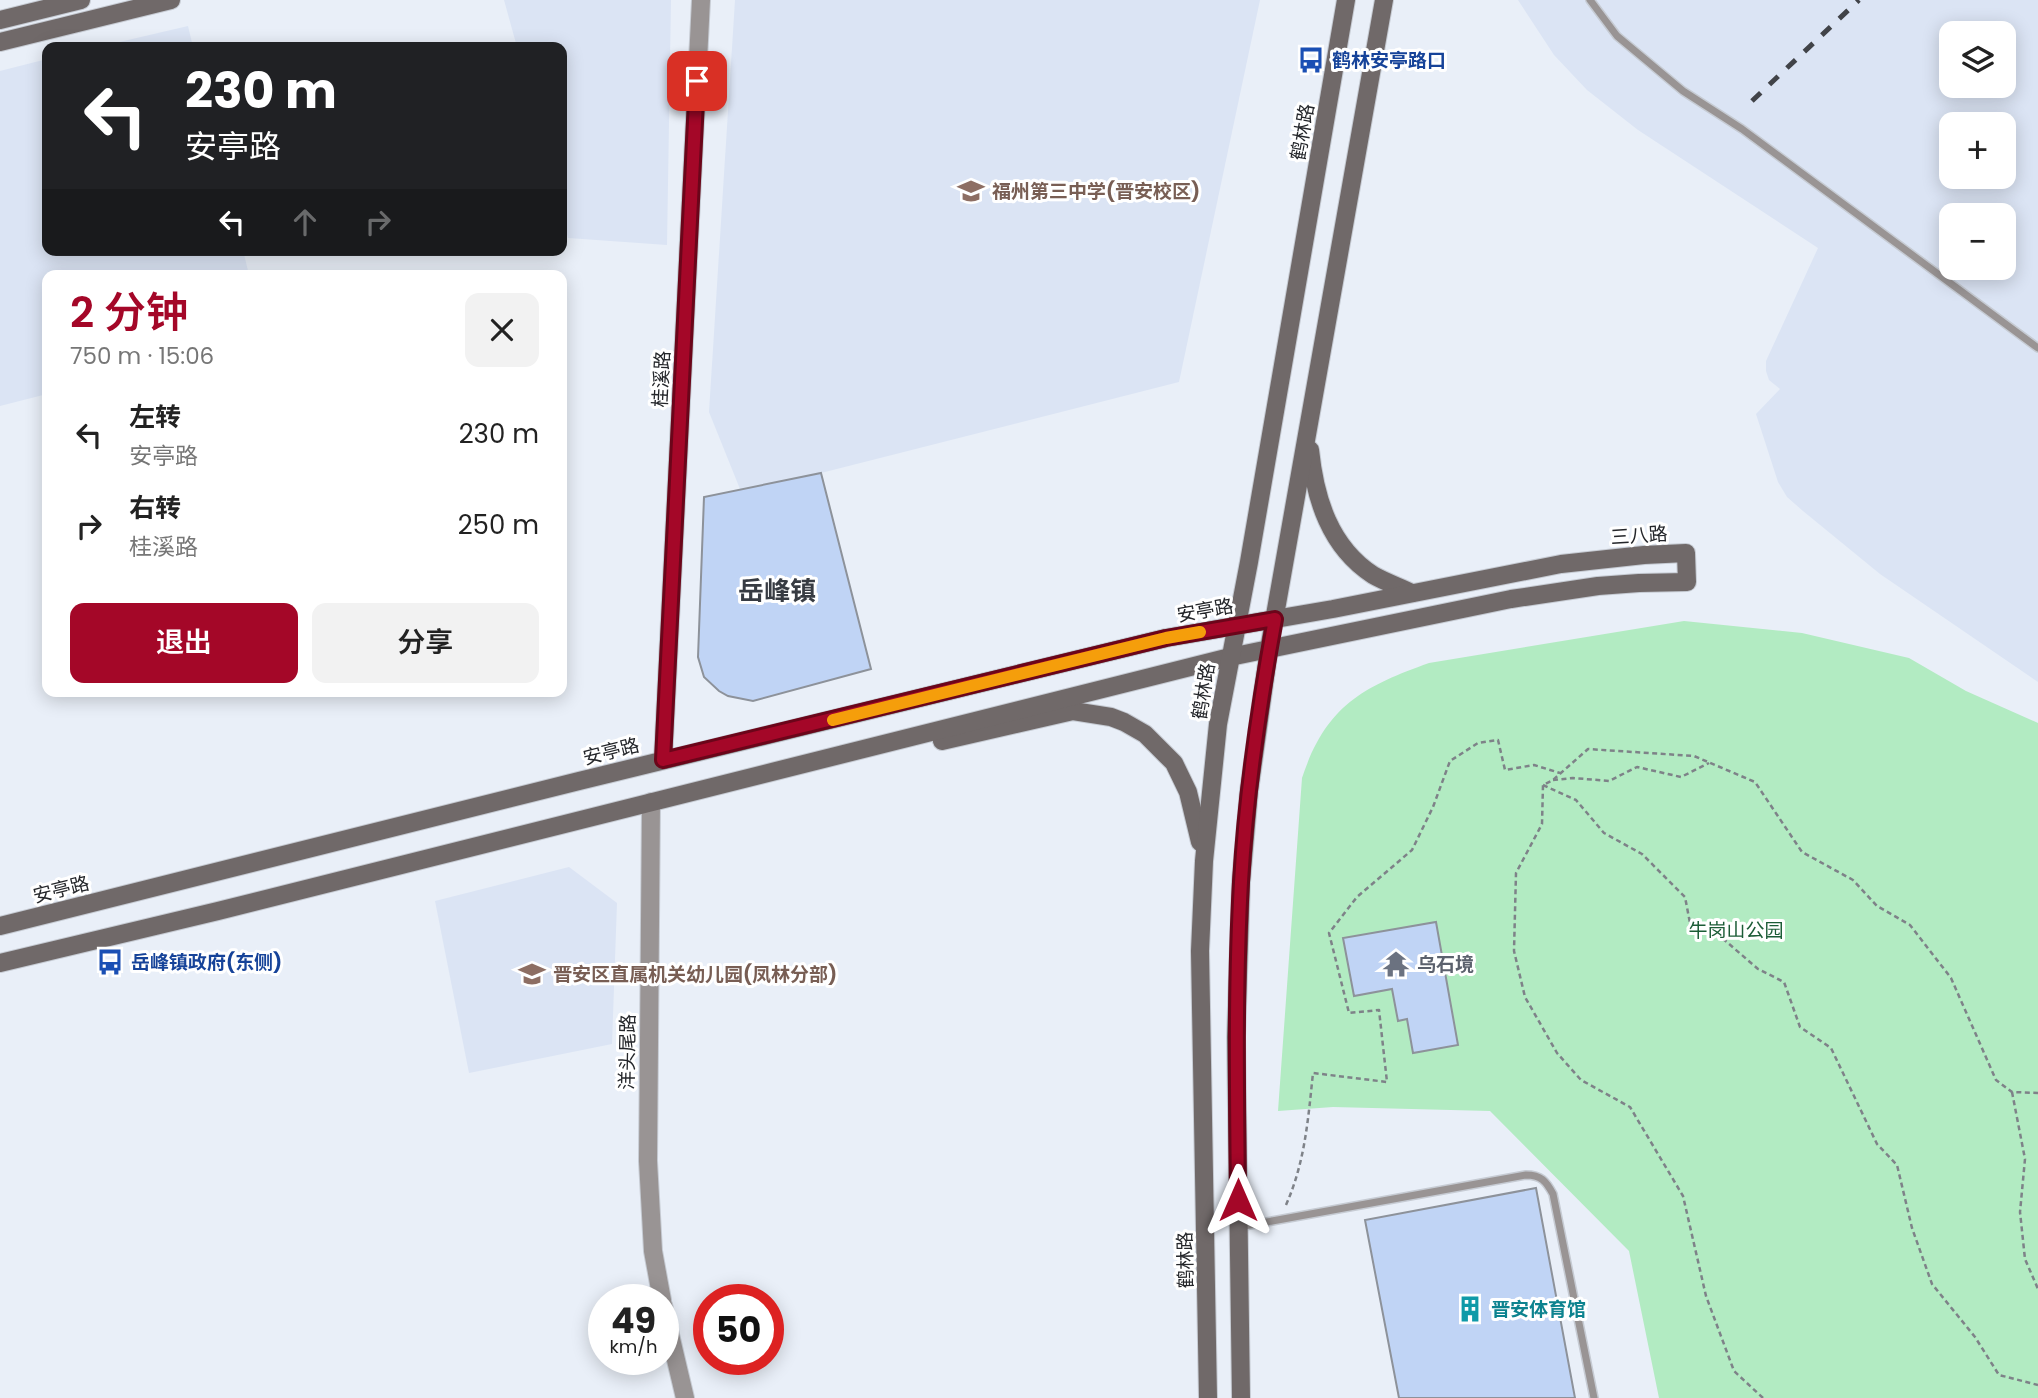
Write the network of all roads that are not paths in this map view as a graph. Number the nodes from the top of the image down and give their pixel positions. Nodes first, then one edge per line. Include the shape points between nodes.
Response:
1 (81, 0) edge
2 (172, 0) edge
3 (701, 0) edge
4 (1346, 0) edge
5 (1384, 0) edge
6 (1590, 0) edge
7 (0, 20) edge
8 (0, 42) edge
9 (2038, 348) edge
10 (1309, 430) junction
11 (1412, 593) junction
12 (1275, 619) junction
13 (1236, 625) junction
14 (1269, 649) junction
15 (1230, 657) junction
16 (890, 742) junction
17 (663, 760) junction
18 (651, 802) junction
19 (1204, 862) junction
20 (0, 926) edge
21 (0, 963) edge
22 (1238, 1227) junction
23 (659, 1284) edge
24 (679, 1372) edge
25 (685, 1398) edge
26 (1208, 1398) edge
27 (1241, 1398) edge
28 (1594, 1398) edge

1 - 7 main road
2 - 8 main road
3 - 17 street, 桂溪路
4 - 13 main road, 鹤林路
5 - 10 main road
6 - 9 lane via 1617,36 1683,91 1742,129
10 - 11 main road via 1313,472 1332,532 1369,572
10 - 12 main road
11 - 12 main road, 三八路
11 - 14 main road, 三八路 via 1561,564 1686,554 1687,582 1598,586 1525,597
12 - 13 main road, 安亭路
12 - 14 main road
13 - 15 main road, 鹤林路
13 - 17 main road, 安亭路
14 - 15 main road
14 - 22 main road via 1241,882 1236,1037
15 - 16 main road
15 - 19 main road, 鹤林路
16 - 18 main road
16 - 19 main road via 924,745 1073,711 1111,717 1145,734 1174,763 1193,809
17 - 20 main road, 安亭路
18 - 21 main road
18 - 23 street, 洋头尾路 via 648,1186
19 - 26 main road, 鹤林路 via 1200,951
22 - 27 main road
22 - 28 lane via 1535,1175 1553,1194
24 - 25 street, 洋头尾路

